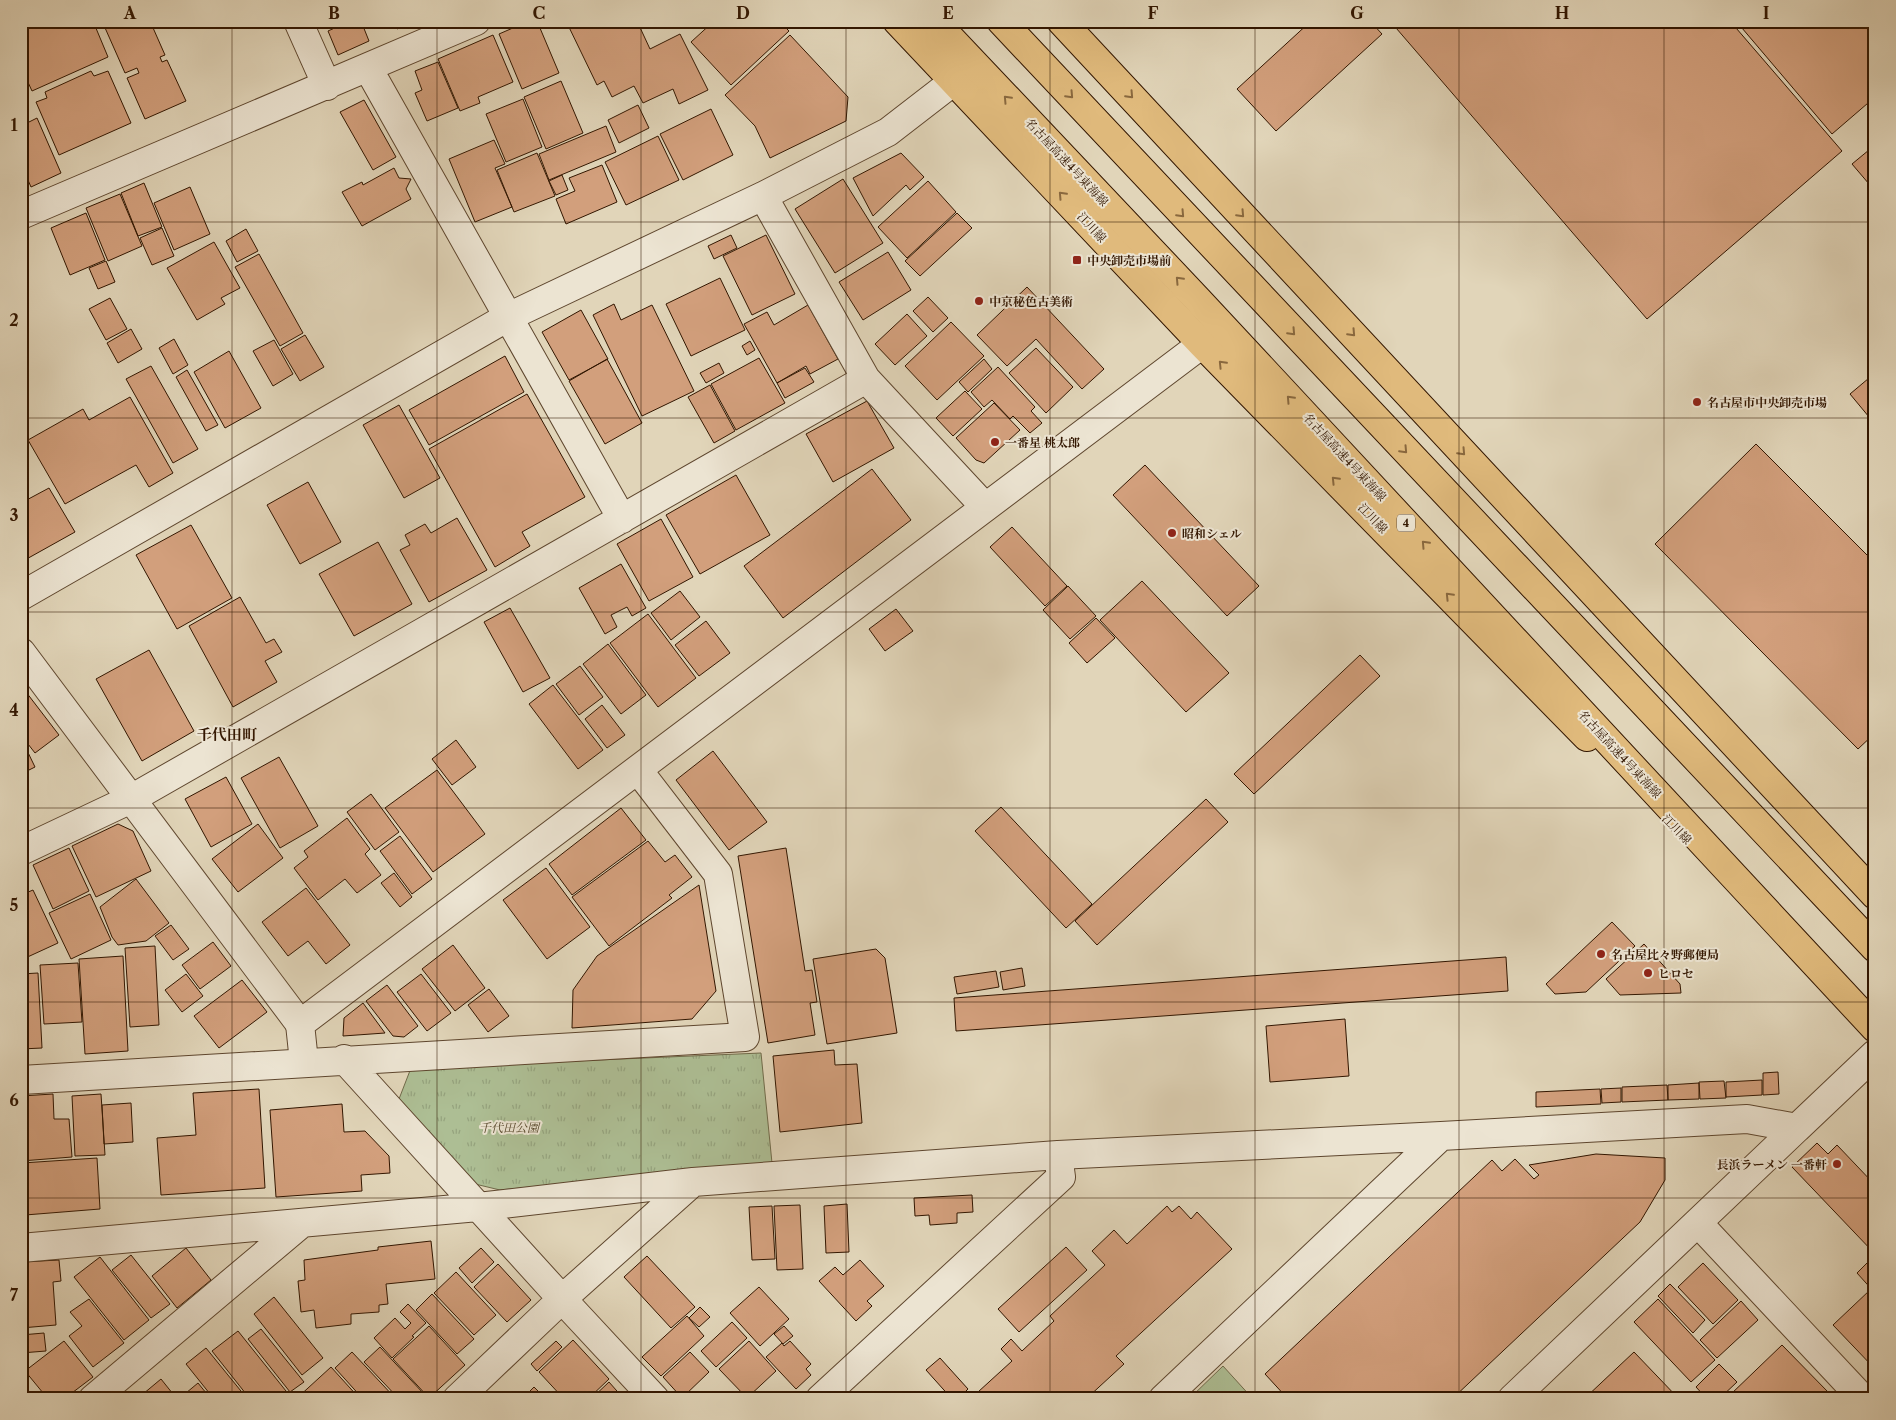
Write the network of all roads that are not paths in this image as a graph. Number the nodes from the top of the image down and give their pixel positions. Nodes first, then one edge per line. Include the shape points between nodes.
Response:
1 (298, 21) edge
2 (476, 21) edge
3 (898, 21) edge
4 (934, 21) edge
5 (1000, 21) edge
6 (1061, 21) edge
7 (368, 68) junction
8 (954, 82) junction
9 (327, 86) junction
10 (763, 196) junction
11 (21, 215) edge
12 (508, 316) junction
13 (1202, 344) junction
14 (866, 379) junction
15 (985, 507) junction
16 (622, 519) junction
17 (21, 596) edge
18 (21, 652) edge
19 (638, 770) junction
20 (131, 799) junction
21 (21, 851) edge
22 (1875, 895) edge
23 (1875, 948) edge
24 (300, 1024) junction
25 (1875, 1030) edge
26 (1875, 1054) edge
27 (344, 1059) junction
28 (304, 1062) junction
29 (21, 1080) edge
30 (1796, 1128) junction
31 (1441, 1136) junction
32 (1058, 1155) junction
33 (693, 1182) junction
34 (478, 1207) junction
35 (302, 1223) junction
36 (1698, 1223) junction
37 (21, 1248) edge
38 (562, 1299) junction
39 (97, 1398) edge
40 (457, 1399) edge
41 (655, 1399) edge
42 (820, 1399) edge
43 (1163, 1399) edge
44 (1512, 1399) edge
45 (1863, 1399) edge

1 - 9 street
2 - 7 street
3 - 8 main road, 江川線
25 -> 4 main road, 名古屋高速4号東海線 / 4 via 1205,307
5 -> 23 main road
6 -> 22 main road
7 - 9 street
7 - 12 street
8 - 10 street via 888,132
13 -> 8 main road, 江川線
9 - 11 street
10 - 12 street
10 - 14 street
12 - 16 street
12 - 17 street
13 - 15 street
25 -> 13 main road, 江川線
14 - 15 street
14 - 16 street
15 - 19 street
16 - 20 street
18 - 20 street
19 - 24 street
19 - 27 street via 718,874 745,1036
20 - 21 street
20 - 24 street
24 - 28 street
26 - 30 street
27 - 28 street
27 - 34 street
28 - 29 street
30 - 31 street via 1747,1119
30 - 36 street
31 - 32 street
31 - 43 street
32 - 33 street
32 - 42 street via 1061,1176
33 - 34 street
33 - 38 street
34 - 35 street
34 - 38 street
35 - 37 street
35 - 39 street
36 - 44 street
36 - 45 street
38 - 40 street
38 - 41 street

